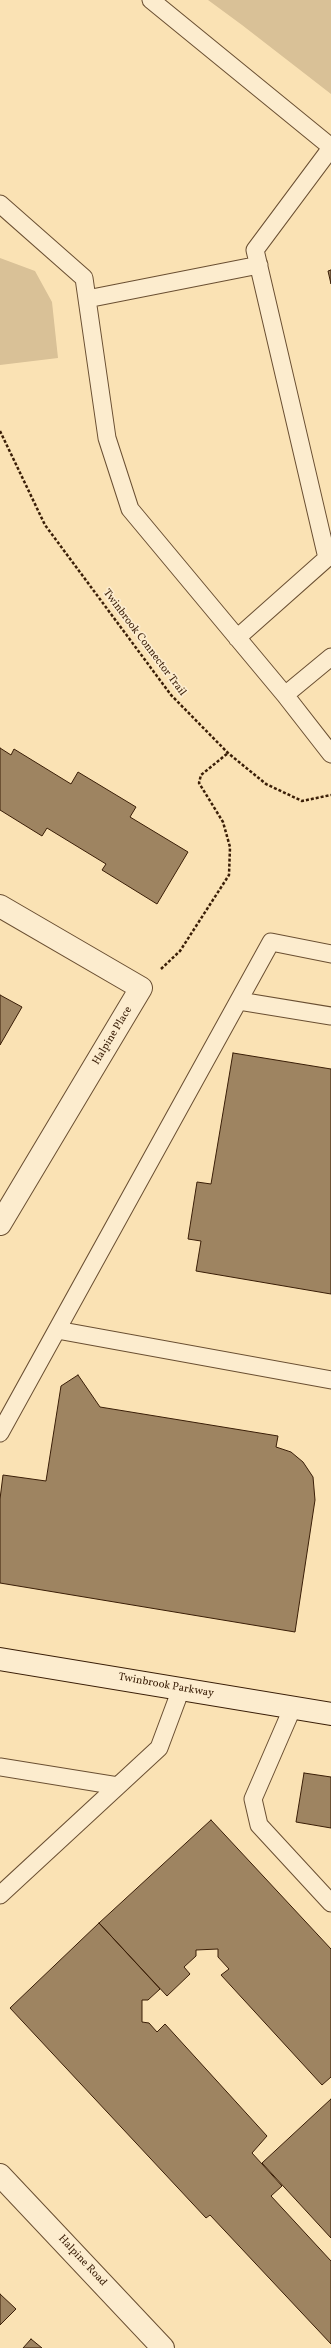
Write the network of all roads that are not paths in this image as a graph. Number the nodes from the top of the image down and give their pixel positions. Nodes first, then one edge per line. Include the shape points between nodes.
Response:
1 (151, 0) edge
2 (331, 148) edge
3 (0, 204) edge
4 (259, 265) junction
5 (87, 299) junction
6 (237, 638) junction
7 (331, 657) edge
8 (285, 695) junction
9 (331, 754) edge
10 (0, 906) edge
11 (331, 954) edge
12 (239, 1001) junction
13 (331, 1016) edge
14 (0, 1224) edge
15 (57, 1330) junction
16 (331, 1380) edge
17 (0, 1433) edge
18 (0, 1659) edge
19 (180, 1689) junction
20 (292, 1708) junction
21 (331, 1714) edge
22 (0, 1767) edge
23 (118, 1786) junction
24 (0, 1895) edge
25 (331, 1903) edge
26 (0, 2175) edge
27 (163, 2348) edge

1 - 2 lane
2 - 4 lane via 255,250
3 - 5 lane via 84,278
4 - 5 lane
4 - 6 lane via 327,558
5 - 6 lane via 107,438 130,509
6 - 8 lane
7 - 8 lane
8 - 9 lane
10 - 14 street, Halpine Place via 141,988
11 - 12 lane via 271,942
12 - 13 lane
12 - 15 lane
15 - 16 lane
15 - 17 lane
18 - 19 street, Twinbrook Parkway
19 - 20 street, Twinbrook Parkway
19 - 23 lane via 159,1748
20 - 21 street, Twinbrook Parkway
20 - 25 lane via 253,1799 259,1825
22 - 23 lane
23 - 24 lane
26 - 27 street, Halpine Road

